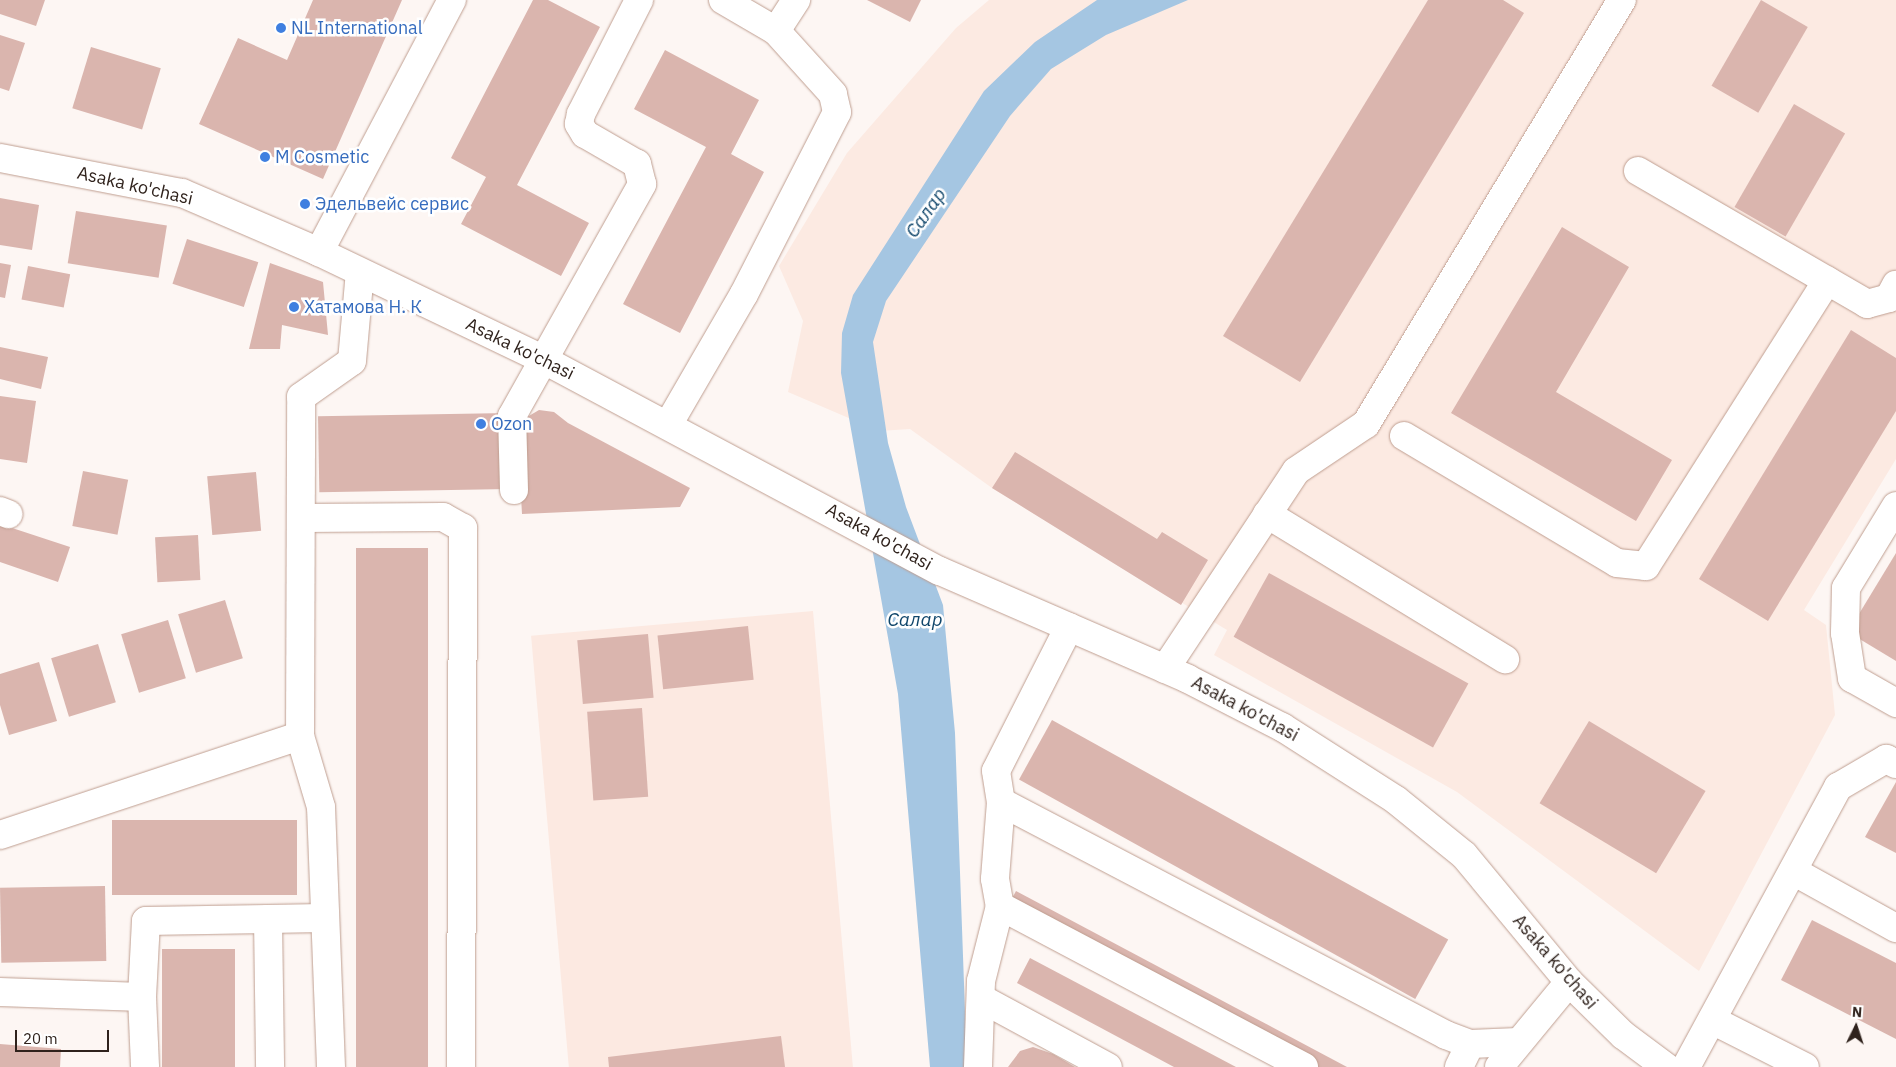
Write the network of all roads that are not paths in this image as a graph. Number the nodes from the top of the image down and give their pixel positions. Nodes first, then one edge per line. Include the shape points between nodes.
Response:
1 (452, 0) edge
2 (639, 0) edge
3 (723, 0) edge
4 (796, 0) edge
5 (1622, 0) edge
6 (776, 30) junction
7 (0, 158) edge
8 (1638, 171) dead end
9 (319, 252) junction
10 (360, 272) junction
11 (1827, 281) junction
12 (1896, 286) edge
13 (546, 361) junction
14 (668, 425) junction
15 (1404, 436) dead end
16 (514, 490) dead end
17 (1896, 506) edge
18 (1267, 514) junction
19 (304, 518) junction
20 (1069, 627) junction
21 (1505, 659) dead end
22 (1165, 669) junction
23 (1896, 703) edge
24 (300, 736) junction
25 (1896, 764) edge
26 (1001, 802) junction
27 (0, 835) edge
28 (1793, 871) junction
29 (1000, 906) junction
30 (322, 918) junction
31 (268, 919) junction
32 (1896, 928) edge
33 (1569, 982) junction
34 (0, 992) edge
35 (142, 998) junction
36 (982, 999) junction
37 (1712, 1020) junction
38 (1518, 1042) junction
39 (1465, 1055) edge
40 (145, 1067) edge
41 (270, 1067) edge
42 (331, 1067) edge
43 (461, 1067) edge
44 (978, 1067) edge
45 (1108, 1067) edge
46 (1304, 1067) edge
47 (1499, 1067) edge
48 (1666, 1067) edge
49 (1686, 1067) edge
50 (1805, 1067) edge

1 - 9 street
2 - 13 street via 580,114 579,124 585,134 637,164 642,184
3 - 6 street
4 - 6 street
5 - 18 street via 1366,424 1296,471
6 - 14 street via 833,94 836,112 744,294
7 - 9 street, Asaka ko'chasi via 182,193
8 - 11 street
9 - 10 street, Asaka ko'chasi
10 - 13 street, Asaka ko'chasi
10 - 19 street via 352,360 301,397
11 - 12 street via 1867,304 1889,298
11 - 15 street via 1646,566 1617,563
13 - 14 street, Asaka ko'chasi
13 - 16 street via 512,416
14 - 20 street, Asaka ko'chasi via 940,571
17 - 23 street via 1846,588 1845,633 1852,678
18 - 21 street
18 - 22 street
19 - 24 street
19 - 43 street via 444,517 463,528
20 - 22 street, Asaka ko'chasi
20 - 26 street via 996,771
22 - 33 street, Asaka ko'chasi via 1282,728 1431,826 1464,855
24 - 27 street
24 - 30 street via 321,807
25 - 28 street via 1886,759 1838,787
26 - 29 street via 995,879
26 - 39 street
28 - 32 street
28 - 37 street
29 - 36 street via 981,981
29 - 46 street
30 - 31 street
30 - 42 street
31 - 35 street via 146,921
31 - 41 street
33 - 38 street
33 - 48 street, Asaka ko'chasi via 1623,1035
34 - 35 street
35 - 40 street
36 - 44 street
36 - 45 street
37 - 49 street
37 - 50 street
38 - 39 street
38 - 47 street

